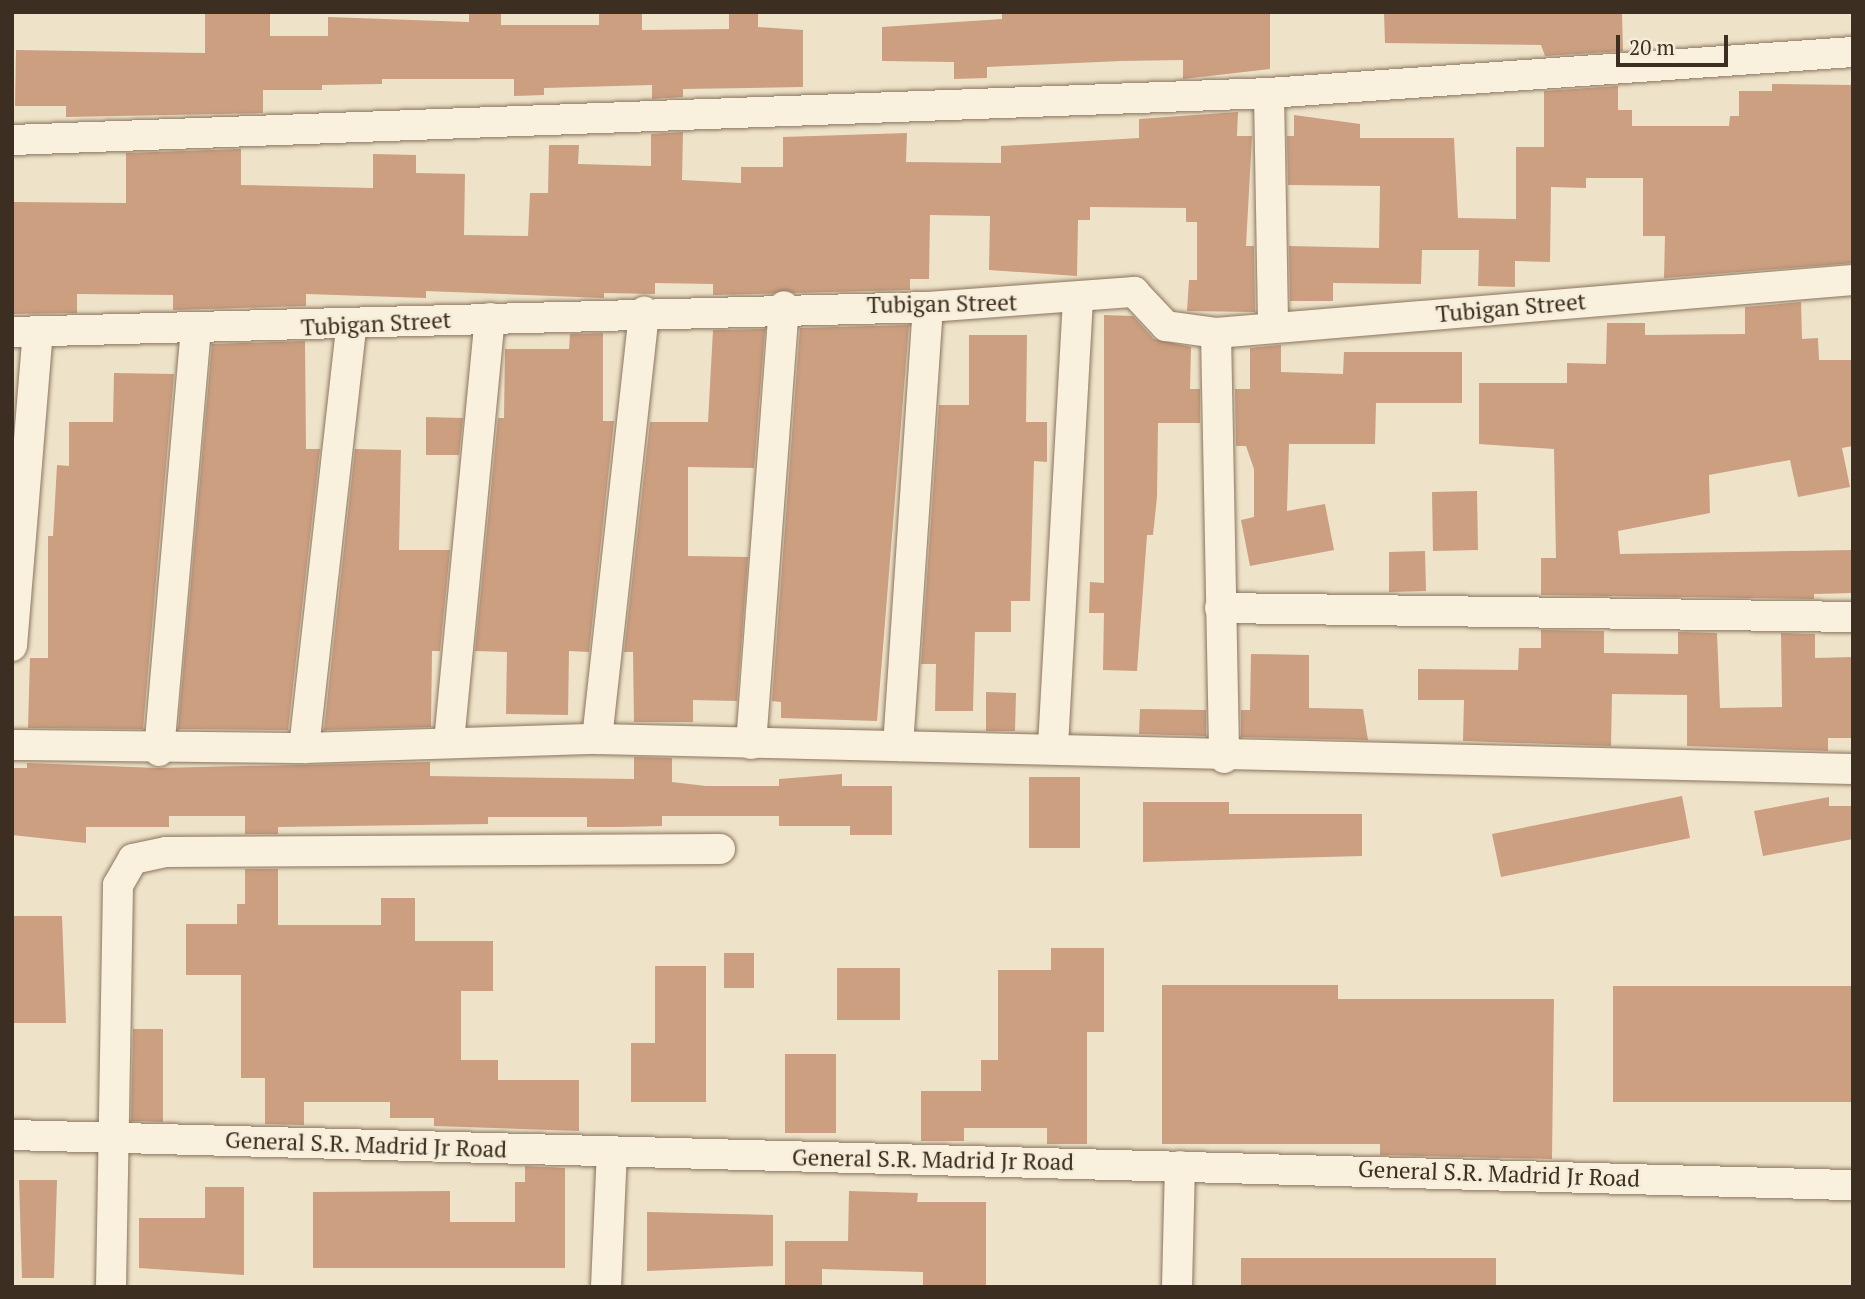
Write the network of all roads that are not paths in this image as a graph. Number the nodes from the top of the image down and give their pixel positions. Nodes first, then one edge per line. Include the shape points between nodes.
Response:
1 (1853, 52) edge
2 (1269, 93) junction
3 (12, 139) edge
4 (1853, 280) edge
5 (1078, 300) junction
6 (784, 306) junction
7 (928, 307) junction
8 (644, 312) junction
9 (490, 318) junction
10 (351, 327) junction
11 (1273, 328) junction
12 (196, 329) junction
13 (25, 332) edge
14 (1216, 333) junction
15 (1220, 608) junction
16 (1853, 617) edge
17 (12, 646) edge
18 (597, 739) junction
19 (449, 742) junction
20 (751, 744) junction
21 (12, 745) edge
22 (898, 746) junction
23 (1053, 746) junction
24 (304, 748) junction
25 (159, 751) junction
26 (1224, 758) junction
27 (1853, 769) edge
28 (720, 849) dead end
29 (12, 1135) edge
30 (116, 1138) junction
31 (612, 1152) junction
32 (1180, 1166) junction
33 (1853, 1185) edge
34 (111, 1287) edge
35 (606, 1287) edge
36 (1177, 1287) edge

1 - 2 street
2 - 3 street
2 - 11 street
4 - 11 street, Tubigan Street
5 - 7 street, Tubigan Street
5 - 14 street, Tubigan Street via 1134,292 1166,327
5 - 23 street
6 - 7 street, Tubigan Street
6 - 8 street, Tubigan Street
6 - 20 street
7 - 22 street
8 - 9 street, Tubigan Street
8 - 18 street
9 - 10 street, Tubigan Street
9 - 19 street
10 - 12 street, Tubigan Street
10 - 24 street
11 - 14 street, Tubigan Street
12 - 13 street, Tubigan Street
12 - 25 street
13 - 17 street
14 - 15 street
15 - 16 street
15 - 26 street
18 - 19 street
18 - 20 street
19 - 24 street
20 - 22 street
21 - 25 street
22 - 23 street
23 - 26 street
24 - 25 street
26 - 27 street
28 - 30 street via 166,852 133,859 118,885
29 - 30 street, General S.R. Madrid Jr Road
30 - 31 street, General S.R. Madrid Jr Road
30 - 34 street
31 - 32 street, General S.R. Madrid Jr Road
31 - 35 street
32 - 33 street, General S.R. Madrid Jr Road
32 - 36 street

